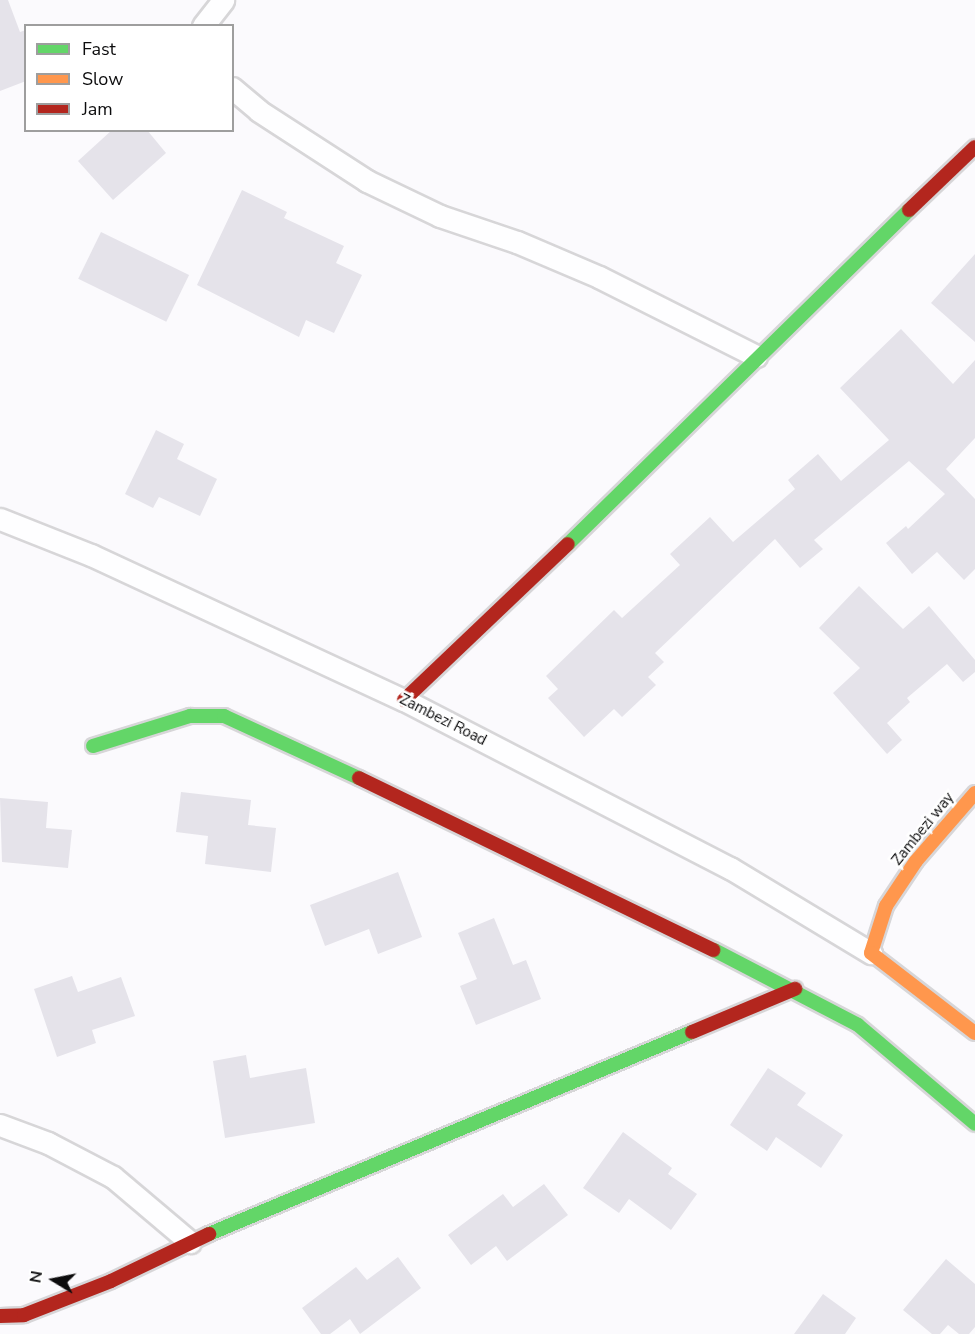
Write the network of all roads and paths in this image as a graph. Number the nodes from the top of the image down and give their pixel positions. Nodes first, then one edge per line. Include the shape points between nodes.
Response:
1 (223, 0) edge
2 (205, 24) edge
3 (234, 90) edge
4 (975, 147) edge
5 (756, 356) junction
6 (0, 519) edge
7 (404, 700) junction
8 (93, 746) dead end
9 (975, 793) edge
10 (871, 953) junction
11 (795, 989) junction
12 (975, 1033) edge
13 (975, 1124) edge
14 (0, 1125) edge
15 (190, 1242) junction
16 (0, 1316) edge

1 - 2 street
3 - 5 street via 259,111 368,181 440,216 517,242 599,278
4 - 5 street
5 - 7 street via 476,636
6 - 7 street, Zambezi Road via 92,555
7 - 10 street, Zambezi Road via 730,868
8 - 11 street via 190,716 224,716
9 - 10 street, Zambezi way via 916,861 892,897
10 - 12 street
11 - 13 street via 858,1025
11 - 15 street
14 - 15 street via 48,1143 113,1177
15 - 16 street via 111,1281 24,1315

